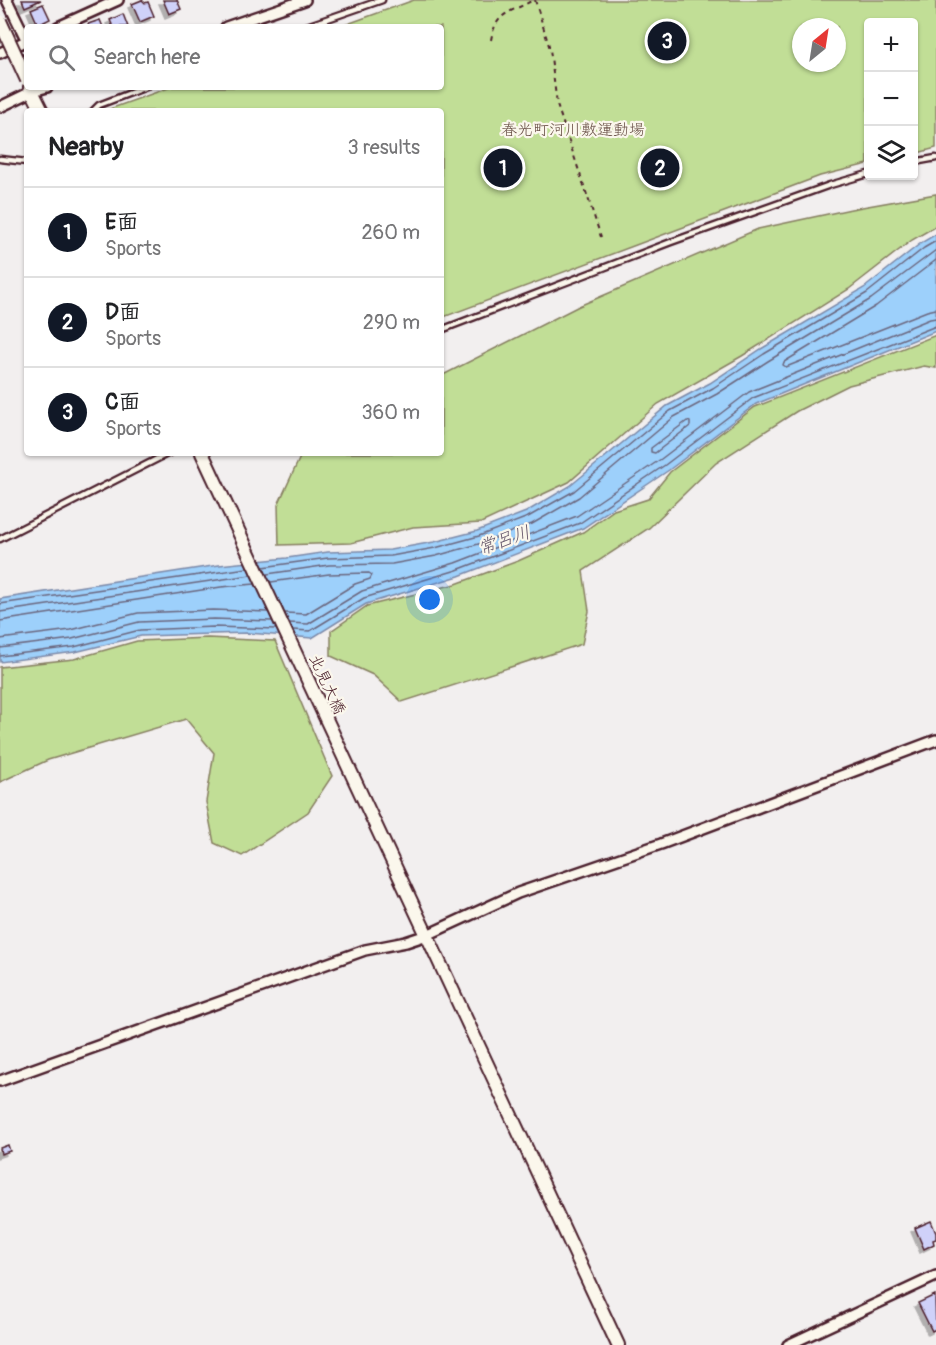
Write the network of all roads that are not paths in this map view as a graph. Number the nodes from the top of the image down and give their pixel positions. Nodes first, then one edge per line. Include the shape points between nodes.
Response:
1 (8, 0) edge
2 (118, 0) edge
3 (305, 0) edge
4 (382, 0) edge
5 (0, 21) edge
6 (65, 24) edge
7 (235, 24) edge
8 (313, 24) edge
9 (24, 35) edge
10 (24, 42) edge
11 (0, 53) edge
12 (24, 73) edge
13 (138, 90) edge
14 (32, 91) edge
15 (0, 107) edge
16 (40, 108) edge
17 (96, 108) edge
18 (936, 158) edge
19 (0, 159) edge
20 (918, 161) edge
21 (24, 162) edge
22 (864, 175) edge
23 (444, 329) edge
24 (163, 456) edge
25 (203, 456) edge
26 (0, 539) edge
27 (936, 740) edge
28 (425, 932) junction
29 (0, 1081) edge
30 (936, 1276) edge
31 (618, 1345) edge
32 (788, 1345) edge

1 - 9 street
2 - 6 street
3 - 7 street
4 - 8 lane
5 - 12 street, bridge
10 - 11 street
13 - 17 lane
14 - 15 street
14 - 16 street
18 - 20 lane
19 - 21 lane
22 - 23 lane via 671,242
24 - 26 lane
25 - 28 street, 北見大橋
27 - 28 street via 661,844 518,893
28 - 29 street via 406,942 365,950
28 - 31 street, 北見大橋
30 - 32 street

